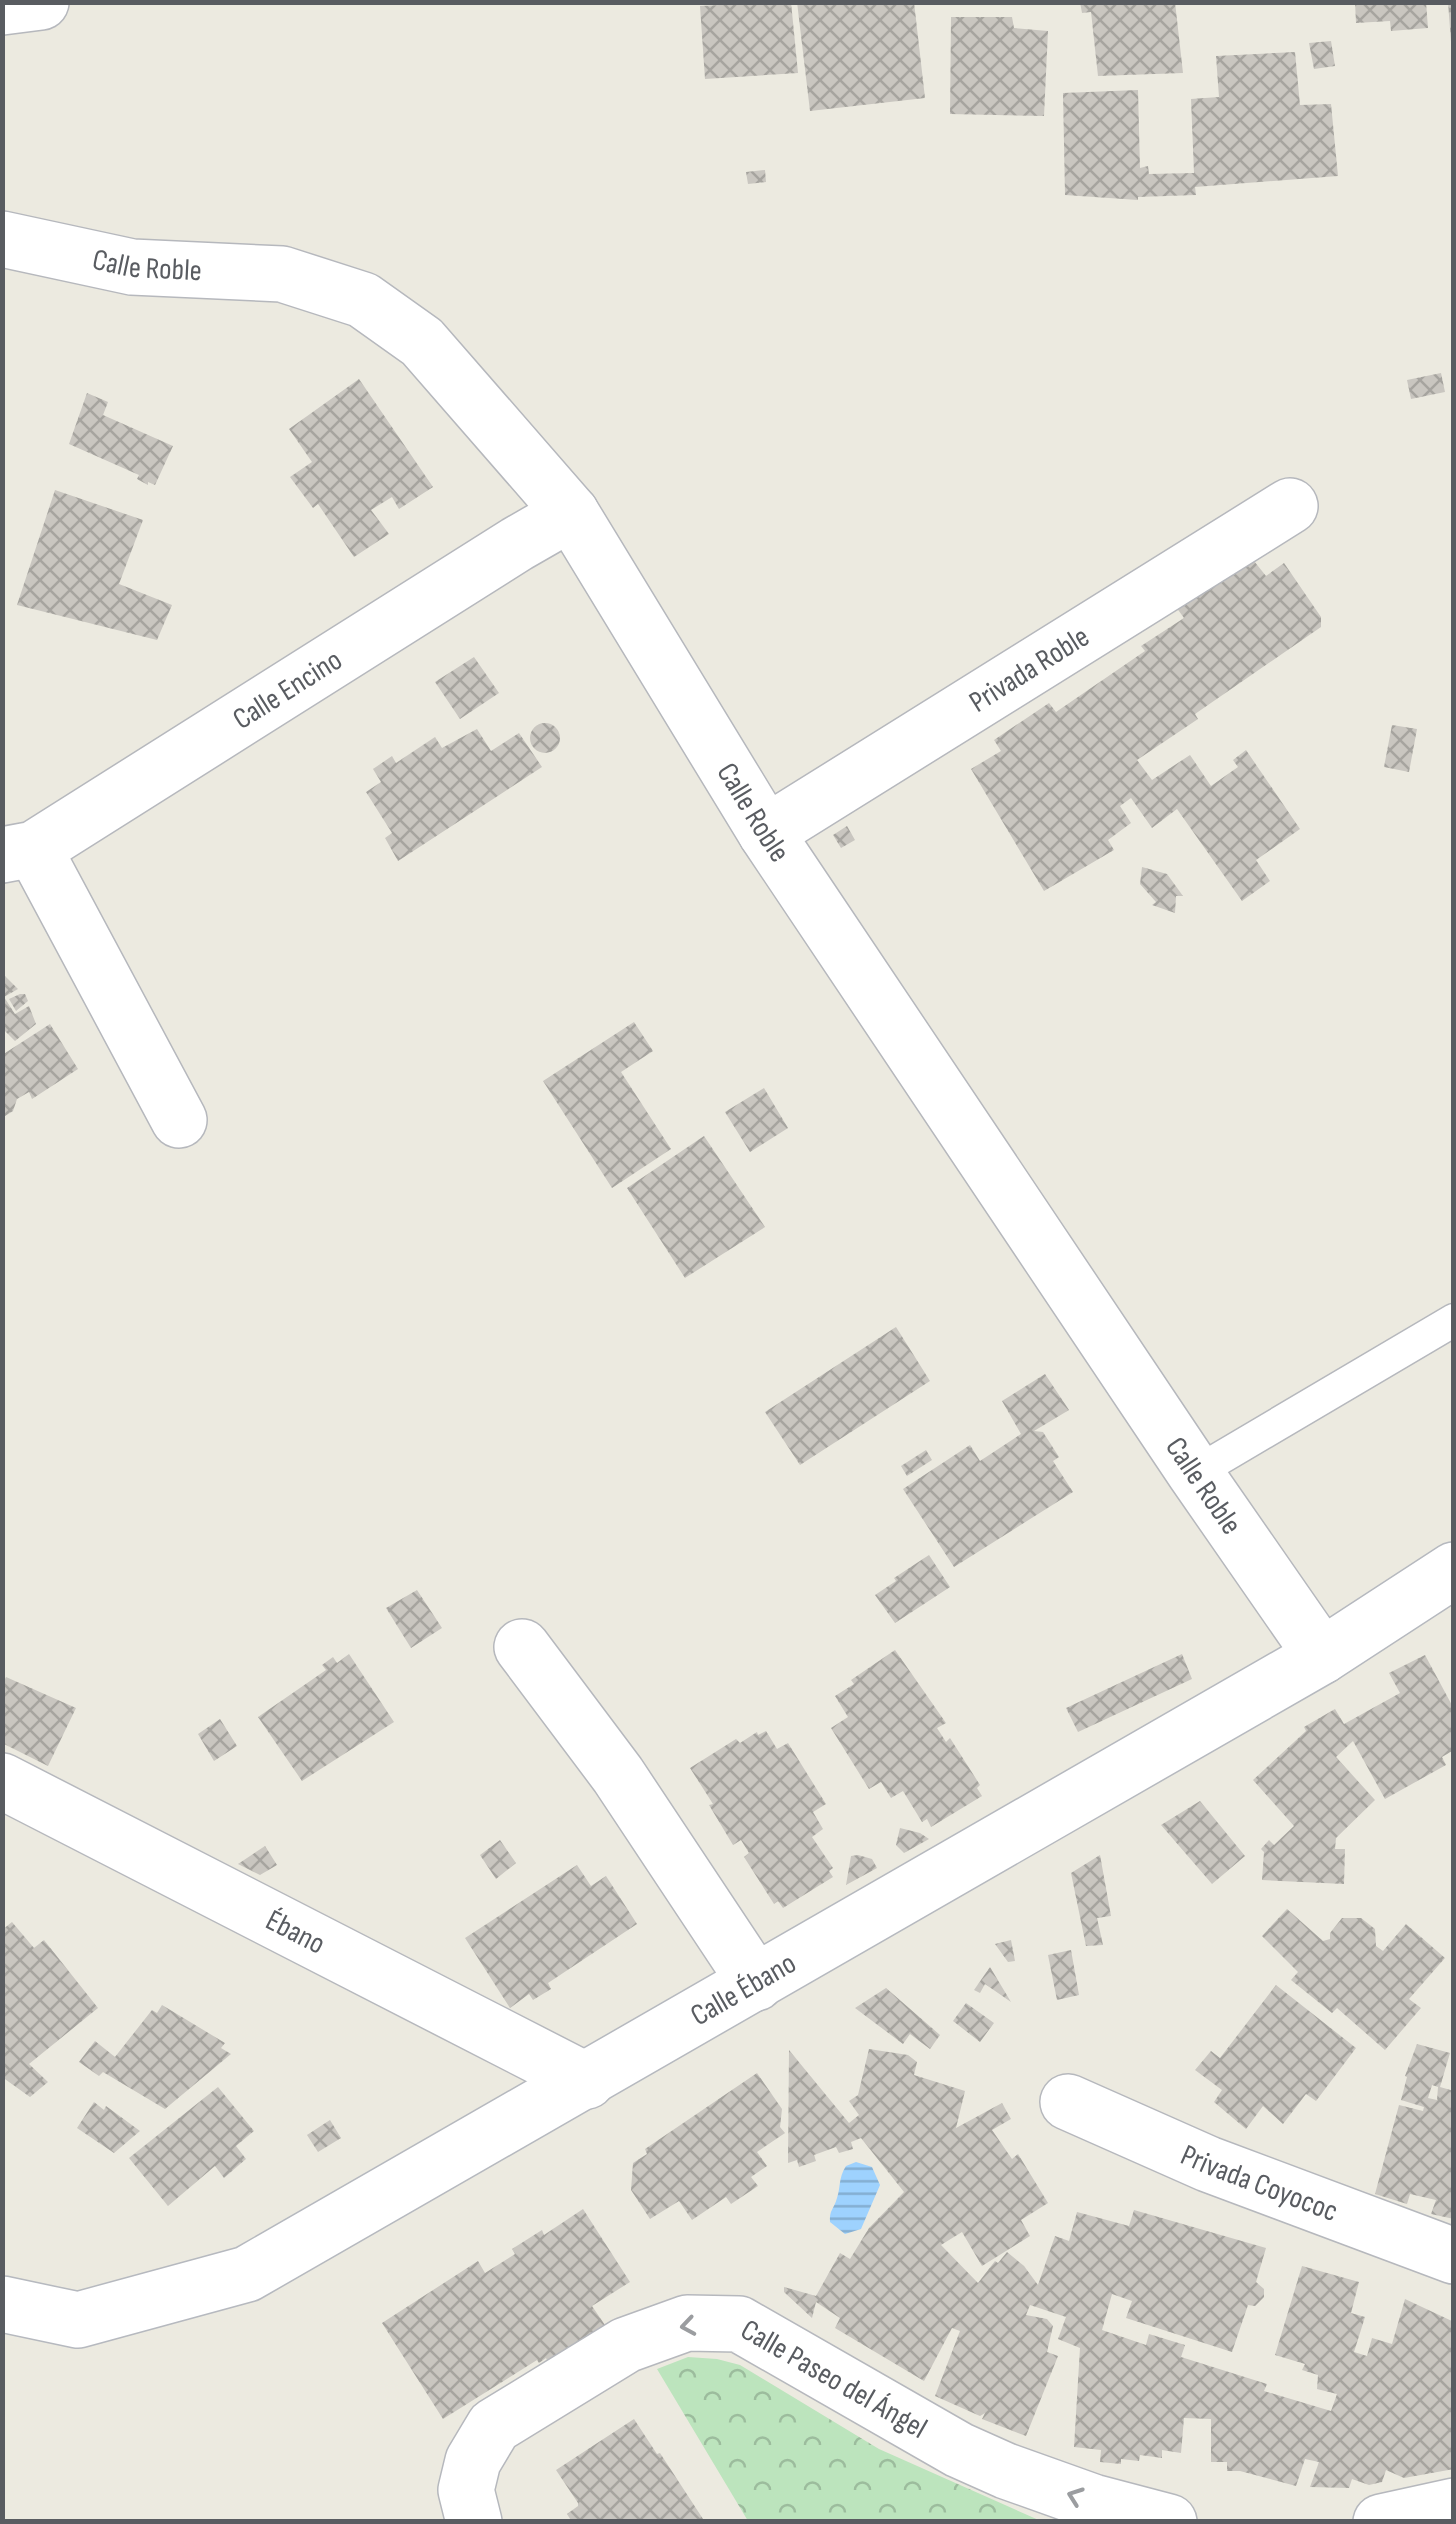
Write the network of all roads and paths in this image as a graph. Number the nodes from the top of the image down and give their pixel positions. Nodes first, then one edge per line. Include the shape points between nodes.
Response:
1 (41, 2) edge
2 (2, 7) edge
3 (2, 239) edge
4 (1290, 506) dead end
5 (571, 513) junction
6 (766, 833) junction
7 (18, 852) edge
8 (180, 1120) dead end
9 (1454, 1320) edge
10 (1195, 1472) junction
11 (1454, 1570) edge
12 (522, 1647) dead end
13 (1322, 1656) junction
14 (2, 1781) edge
15 (756, 1984) junction
16 (587, 2081) junction
17 (1068, 2102) dead end
18 (1454, 2256) edge
19 (2, 2304) edge
20 (1454, 2506) edge
21 (474, 2522) edge
22 (1169, 2522) edge
23 (1382, 2522) edge

1 - 2 street
3 - 5 street, Calle Roble via 132,266 282,274 363,300 422,342
4 - 6 street, Privada Roble
5 - 6 street, Calle Roble
5 - 7 street, Calle Encino
6 - 10 street, Calle Roble
7 - 8 street
9 - 10 lane
10 - 13 street, Calle Roble
11 - 13 street, Calle Ébano
12 - 15 street via 618,1774
13 - 15 street, Calle Ébano
14 - 16 street, Ébano
15 - 16 street, Calle Ébano
16 - 19 street, Calle Ébano via 247,2274 78,2320
17 - 18 street, Privada Coyococ via 1208,2164
20 - 23 street
22 -> 21 street, Calle Paseo del Ángel via 1093,2502 959,2450 739,2324 687,2323 626,2345 494,2426 466,2490

